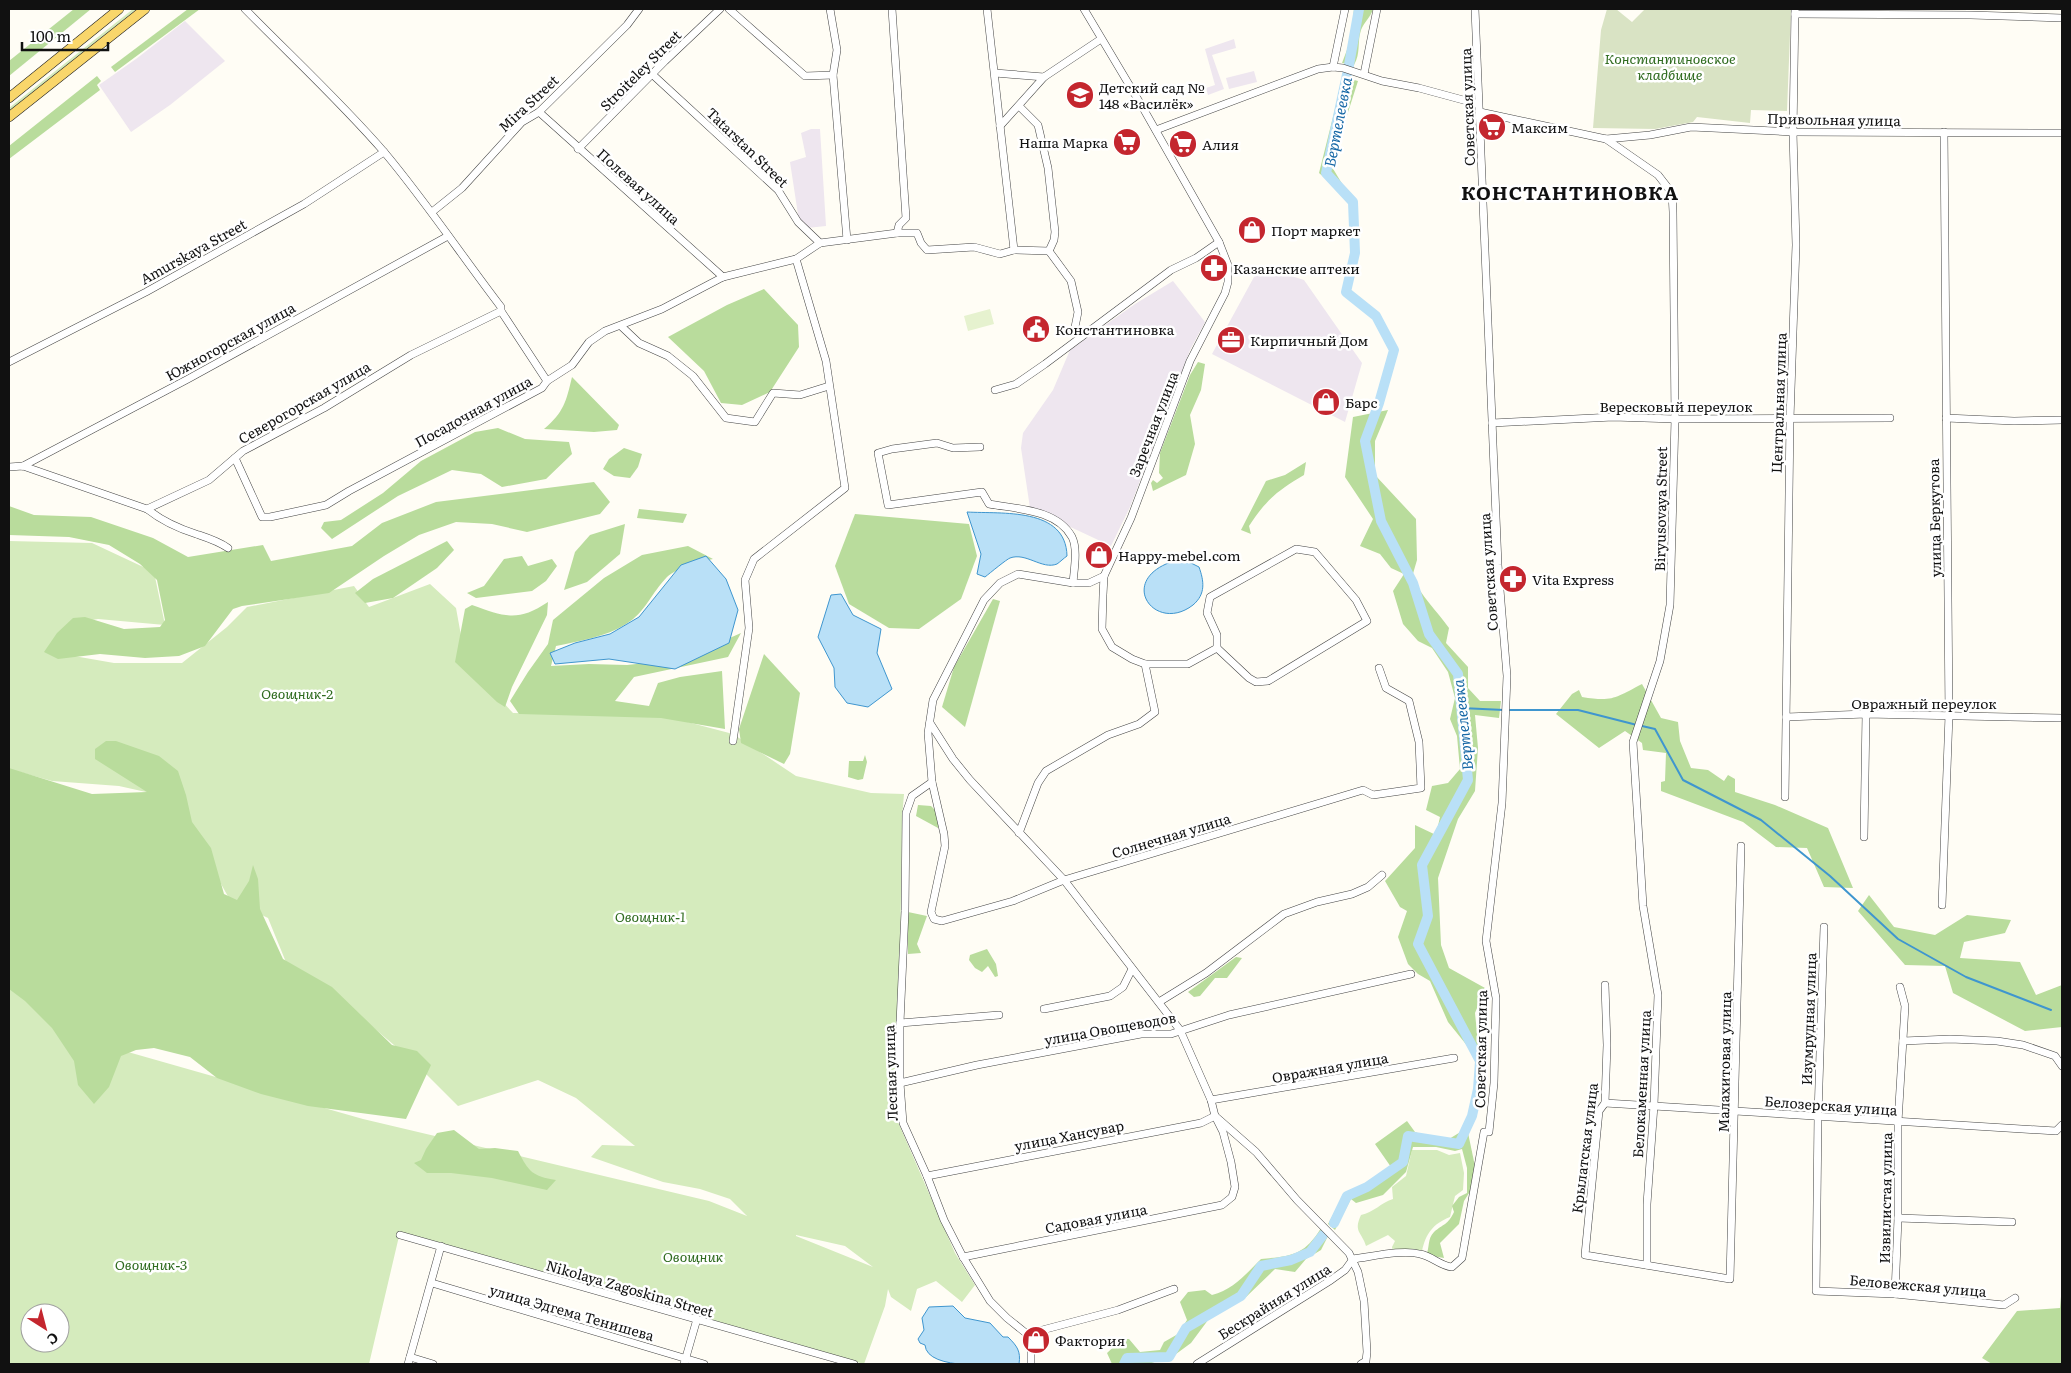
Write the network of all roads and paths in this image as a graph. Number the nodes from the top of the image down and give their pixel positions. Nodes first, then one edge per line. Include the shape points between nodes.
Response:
1 (119, 9) edge
2 (146, 9) edge
3 (245, 9) edge
4 (640, 9) edge
5 (720, 9) edge
6 (729, 9) edge
7 (830, 9) edge
8 (892, 9) edge
9 (987, 9) edge
10 (1084, 9) edge
11 (1345, 9) edge
12 (1377, 9) edge
13 (1475, 9) edge
14 (1795, 12) edge
15 (2062, 18) edge
16 (1101, 39) junction
17 (1333, 67) junction
18 (995, 73) junction
19 (1364, 74) junction
20 (652, 75) junction
21 (833, 75) junction
22 (1044, 77) junction
23 (9, 98) edge
24 (1018, 106) junction
25 (1479, 108) junction
26 (539, 112) junction
27 (9, 117) edge
28 (1000, 126) junction
29 (1156, 130) junction
30 (1793, 132) junction
31 (1944, 132) junction
32 (2062, 133) edge
33 (1606, 139) junction
34 (578, 149) junction
35 (384, 152) junction
36 (432, 212) junction
37 (897, 233) junction
38 (448, 236) junction
39 (847, 240) junction
40 (1219, 242) junction
41 (820, 243) junction
42 (1014, 250) junction
43 (1049, 251) junction
44 (796, 259) junction
45 (723, 277) junction
46 (500, 311) junction
47 (621, 326) junction
48 (1081, 336) junction
49 (9, 362) edge
50 (547, 381) junction
51 (829, 386) junction
52 (995, 390) dead end
53 (1890, 418) dead end
54 (1946, 418) junction
55 (1675, 419) junction
56 (1790, 419) junction
57 (2062, 420) edge
58 (1492, 424) junction
59 (980, 447) dead end
60 (235, 458) junction
61 (23, 466) junction
62 (9, 467) edge
63 (147, 509) junction
64 (228, 548) dead end
65 (1104, 576) junction
66 (1073, 583) junction
67 (1217, 648) junction
68 (1145, 664) junction
69 (1379, 668) dead end
70 (1866, 714) junction
71 (1949, 715) junction
72 (1786, 717) junction
73 (2062, 718) edge
74 (930, 723) junction
75 (733, 741) dead end
76 (932, 782) junction
77 (1785, 797) dead end
78 (1020, 833) junction
79 (1864, 838) dead end
80 (1742, 846) dead end
81 (1382, 875) dead end
82 (1064, 880) junction
83 (1942, 905) dead end
84 (1643, 906) joint
85 (1824, 927) dead end
86 (1132, 969) junction
87 (1411, 974) dead end
88 (1605, 985) dead end
89 (1900, 986) dead end
90 (1159, 1002) junction
91 (1044, 1009) dead end
92 (998, 1015) dead end
93 (900, 1023) junction
94 (1180, 1030) junction
95 (1903, 1041) junction
96 (1454, 1058) dead end
97 (2062, 1066) edge
98 (900, 1083) junction
99 (1211, 1100) junction
100 (1605, 1103) junction
101 (1654, 1105) junction
102 (1735, 1110) junction
103 (1818, 1115) junction
104 (1215, 1116) junction
105 (1898, 1122) junction
106 (2062, 1125) edge
107 (927, 1176) junction
108 (1898, 1218) junction
109 (2012, 1222) dead end
110 (400, 1235) dead end
111 (441, 1246) junction
112 (963, 1257) junction
113 (1352, 1259) junction
114 (1647, 1265) junction
115 (432, 1283) junction
116 (1174, 1289) dead end
117 (1816, 1291) joint
118 (1895, 1294) junction
119 (2015, 1298) dead end
120 (697, 1319) junction
121 (1027, 1334) junction
122 (409, 1361) edge
123 (685, 1361) edge
124 (1363, 1363) edge
125 (433, 1364) edge
126 (704, 1364) edge
127 (854, 1364) edge
128 (1031, 1364) edge
129 (1197, 1364) edge

1 - 23 main road
2 - 27 main road
3 - 35 street
4 - 26 street, Mira Street
5 - 20 street, Stroiteley Street
6 - 21 street via 805,76
7 - 21 street via 837,50
8 - 37 street via 906,218
9 - 18 street
10 - 16 street, Заречная улица
11 - 17 street
12 - 19 street
13 - 25 street, Советская улица
14 - 15 street
14 - 30 street, Центральная улица
16 - 22 street
16 - 29 street, Заречная улица
17 - 19 street
17 - 29 street via 1318,69
18 - 22 street
18 - 28 street
19 - 25 street
20 - 34 street, Stroiteley Street
20 - 41 street, Tatarstan Street via 778,190 798,222
21 - 39 street
22 - 24 street
24 - 28 street
24 - 43 street via 1038,125 1046,156 1055,232
25 - 33 street
25 - 58 street, Советская улица
26 - 34 street, Полевая улица
26 - 36 street, Mira Street via 522,122 462,188
28 - 42 street
29 - 40 street, Заречная улица
30 - 31 street, Привольная улица
30 - 33 street, Привольная улица via 1691,127 1650,136
30 - 56 street, Центральная улица via 1796,246
31 - 32 street, Привольная улица
31 - 54 street, улица Беркутова
33 - 55 street, Biryusovaya Street via 1658,176 1672,193
34 - 45 street, Полевая улица
35 - 36 street
35 - 49 street, Amurskaya Street via 304,204 146,292
36 - 38 street
37 - 39 street, Посадочная улица
37 - 42 street via 917,234 927,250 974,247 1000,254
38 - 46 street via 501,308
38 - 61 street, Южногорская улица
39 - 41 street, Посадочная улица
40 - 48 street via 1171,270
40 - 65 street, Заречная улица via 1228,265 1225,293 1190,361 1131,518
41 - 44 street, Посадочная улица
42 - 43 street
43 - 48 street via 1071,281 1078,312 1075,327
44 - 45 street, Посадочная улица
44 - 51 street via 826,361
45 - 47 street, Посадочная улица
46 - 50 street
46 - 60 street, Северогорская улица via 411,355
47 - 50 street, Посадочная улица via 605,331 589,342 572,365
47 - 51 street via 639,343 668,356 693,376 726,418 755,422 773,393 800,395
48 - 52 street via 1016,384
50 - 60 street, Посадочная улица via 526,398 326,505 262,517
51 - 75 street via 845,488 754,559 746,580 749,628
53 - 56 street, Вересковый переулок
54 - 57 street via 2014,422
54 - 71 street, улица Беркутова
55 - 56 street, Вересковый переулок
55 - 58 street, Вересковый переулок via 1613,418
55 - 84 street, Biryusovaya Street via 1670,605 1660,662 1633,742
56 - 72 street, Центральная улица
58 - 113 street, Советская улица via 1498,569 1507,676 1502,801 1486,940 1496,998 1490,1132 1484,1132 1462,1258 1452,1267 1420,1254
59 - 66 street via 953,448 937,443 878,453 888,505 982,492 989,504 1045,514 1072,538 1075,558
60 - 63 street, Северогорская улица via 209,480
61 - 62 street
61 - 63 street
63 - 64 street via 161,520 218,541
65 - 66 street via 1089,583
65 - 68 street via 1102,629 1112,647
66 - 74 street via 1018,574 1000,583 984,600 943,677 933,700
67 - 67 street via 1249,678 1256,682 1268,681 1368,621 1356,600 1315,552 1296,549 1210,598 1207,613 1217,635
67 - 68 street via 1188,664
68 - 78 street via 1156,712 1143,722 1108,735 1046,771 1038,783
69 - 82 street, Солнечная улица via 1386,688 1409,701 1419,742 1421,788 1373,795 1363,790
70 - 71 street, Овражный переулок
70 - 72 street, Овражный переулок
70 - 79 street
71 - 73 street, Овражный переулок
71 - 83 street, улица Беркутова
72 - 77 street, Центральная улица
74 - 76 street
74 - 78 street via 964,773
76 - 82 street, Солнечная улица via 945,846 931,912 934,919 942,921 1013,901
76 - 93 street, Лесная улица via 912,796 906,813
78 - 82 street
80 - 102 street, Малахитовая улица
81 - 90 street, улица Овощеводов via 1368,887 1352,894 1284,914 1206,974
82 - 86 street
84 - 101 street, Белокаменная улица via 1658,995
85 - 103 street, Изумрудная улица
86 - 90 street
86 - 91 street via 1123,987 1110,996
87 - 94 street, улица Овощеводов via 1229,1015
88 - 100 street, Крылатская улица
89 - 95 street, Извилистая улица via 1905,1006
90 - 94 street
92 - 93 street
93 - 98 street, Лесная улица
94 - 98 street, улица Овощеводов via 1171,1034 1141,1034 987,1063
94 - 99 street
95 - 97 street via 1950,1039 2023,1045 2055,1056
95 - 105 street, Извилистая улица
96 - 99 street, Овражная улица
98 - 107 street, Лесная улица via 903,1123
99 - 104 street
100 - 101 street, Белозерская улица
100 - 114 street, Крылатская улица via 1598,1111 1585,1255
101 - 102 street, Белозерская улица
101 - 114 street, Белокаменная улица via 1647,1204
102 - 103 street, Белозерская улица
102 - 114 street, Малахитовая улица via 1730,1279
103 - 105 street, Белозерская улица
103 - 117 street, Изумрудная улица
104 - 107 street, улица Хансувар via 1200,1123
104 - 112 street, Садовая улица via 1223,1132 1235,1187 1232,1197 1222,1205
104 - 113 street via 1256,1152 1297,1200 1342,1244
105 - 106 street, Белозерская улица via 2056,1130
105 - 108 street, Извилистая улица
107 - 112 street, Лесная улица
108 - 109 street
108 - 118 street, Извилистая улица
110 - 111 street, Nikolaya Zagoskina Street
111 - 115 street
111 - 120 street, Nikolaya Zagoskina Street
112 - 121 street, Лесная улица via 990,1301
113 - 124 street via 1364,1301
113 - 129 street, Бескрайняя улица via 1345,1270 1331,1280
115 - 122 street
115 - 123 street, улица Эдгема Тенишева
116 - 121 street via 1118,1310
117 - 118 street, Беловежская улица
118 - 119 street, Беловежская улица via 2004,1305
120 - 123 street
120 - 127 street, Nikolaya Zagoskina Street
121 - 128 street
122 - 125 street
123 - 126 street, улица Эдгема Тенишева

